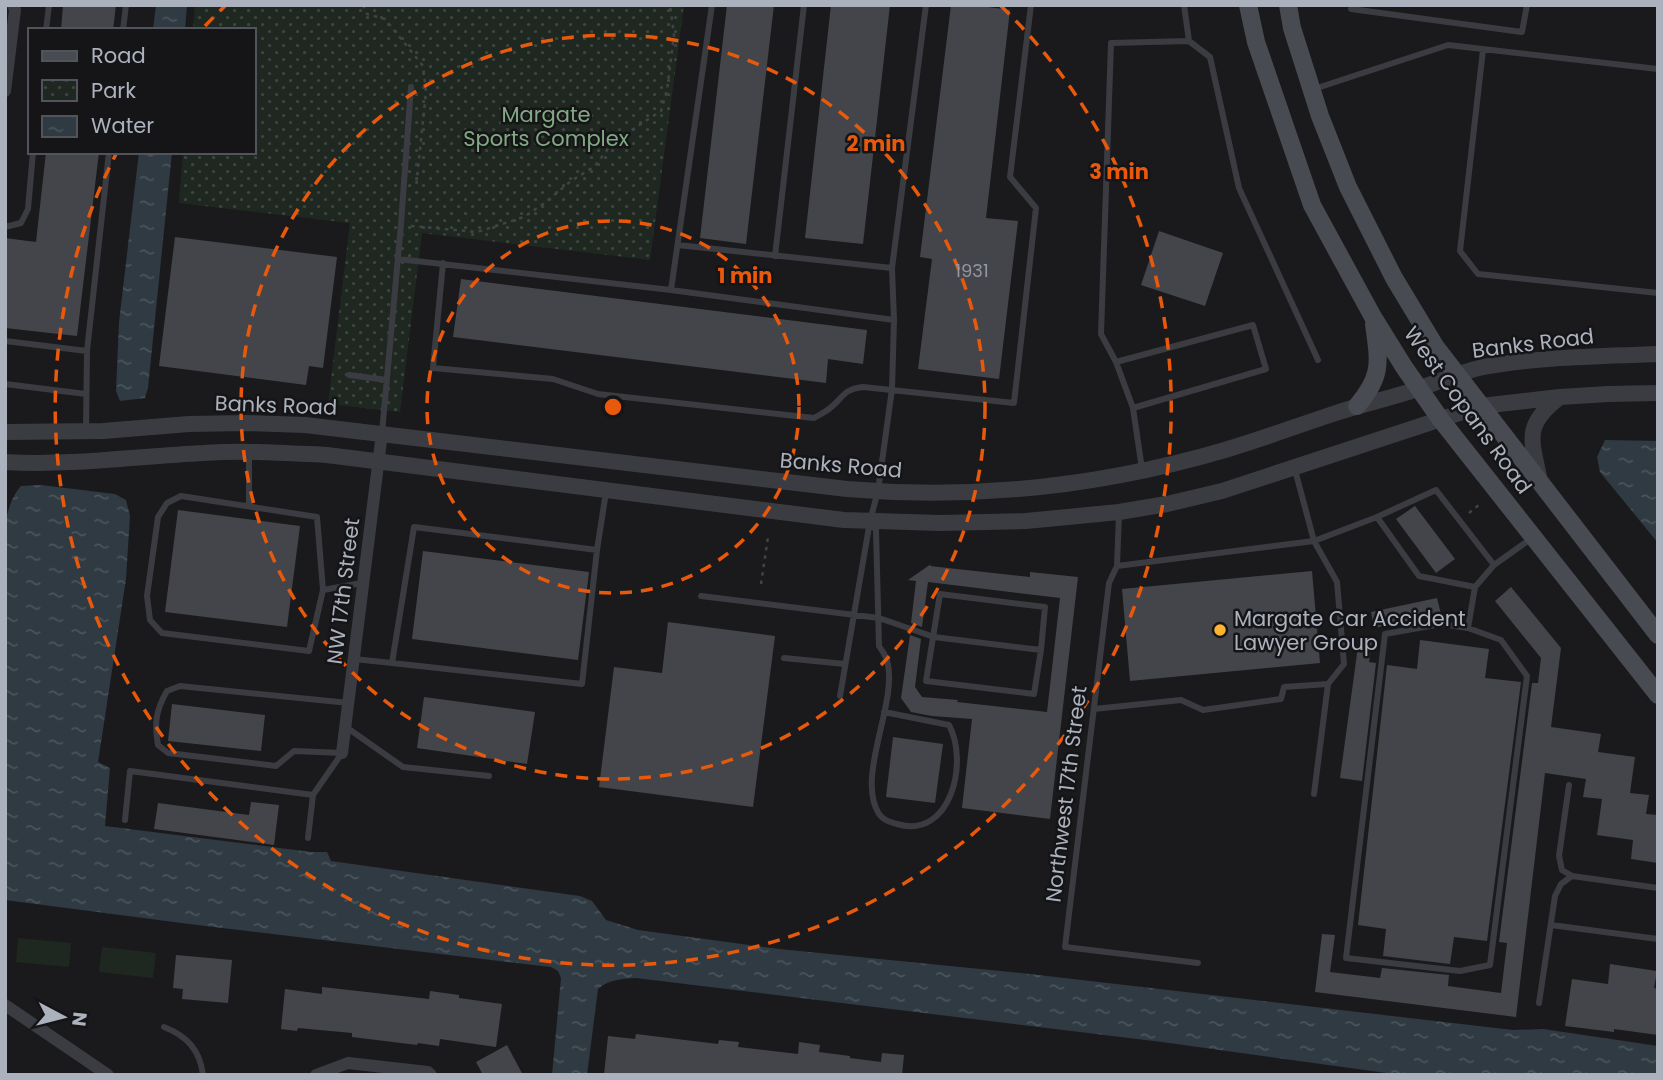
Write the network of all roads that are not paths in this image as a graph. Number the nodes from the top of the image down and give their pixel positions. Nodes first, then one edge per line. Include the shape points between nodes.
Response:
1 (13, 5) edge
2 (49, 5) edge
3 (126, 5) edge
4 (712, 5) edge
5 (804, 5) edge
6 (926, 5) edge
7 (1031, 5) edge
8 (1184, 5) edge
9 (1248, 5) edge
10 (1288, 5) edge
11 (1527, 5) edge
12 (1351, 9) dead end
13 (46, 28) edge
14 (123, 28) edge
15 (1189, 41) junction
16 (1483, 50) junction
17 (1658, 69) edge
18 (411, 87) dead end
19 (1312, 90) junction
20 (5, 91) edge
21 (33, 154) edge
22 (109, 154) edge
23 (5, 228) edge
24 (678, 245) junction
25 (775, 256) junction
26 (398, 259) junction
27 (443, 263) junction
28 (892, 268) junction
29 (671, 290) junction
30 (1658, 293) edge
31 (1373, 317) junction
32 (894, 320) junction
33 (5, 341) edge
34 (87, 351) junction
35 (1658, 354) edge
36 (1318, 360) dead end
37 (1116, 362) junction
38 (1458, 374) junction
39 (349, 375) dead end
40 (387, 380) junction
41 (5, 384) edge
42 (892, 389) junction
43 (1419, 389) junction
44 (1658, 393) edge
45 (86, 394) junction
46 (1560, 397) junction
47 (1357, 407) junction
48 (1481, 407) junction
49 (1133, 408) junction
50 (1441, 420) junction
51 (5, 432) edge
52 (86, 432) junction
53 (382, 433) junction
54 (249, 452) junction
55 (5, 462) edge
56 (379, 462) junction
57 (1294, 469) junction
58 (1142, 471) junction
59 (1541, 484) junction
60 (606, 490) junction
61 (878, 492) junction
62 (249, 506) junction
63 (1119, 512) junction
64 (1377, 517) junction
65 (870, 521) junction
66 (1533, 537) junction
67 (1314, 541) junction
68 (597, 550) junction
69 (1494, 565) junction
70 (1117, 566) junction
71 (364, 583) junction
72 (1475, 587) junction
73 (323, 590) junction
74 (701, 596) dead end
75 (855, 615) junction
76 (879, 618) junction
77 (1468, 628) junction
78 (1658, 635) edge
79 (934, 637) junction
80 (1041, 650) junction
81 (784, 658) dead end
82 (354, 659) junction
83 (392, 663) junction
84 (845, 664) junction
85 (1328, 684) junction
86 (1658, 695) edge
87 (840, 696) dead end
88 (349, 703) junction
89 (1094, 709) junction
90 (884, 712) junction
91 (345, 726) junction
92 (342, 753) junction
93 (489, 776) dead end
94 (1569, 785) dead end
95 (1314, 794) dead end
96 (313, 795) junction
97 (125, 820) dead end
98 (309, 838) dead end
99 (1572, 876) junction
100 (1658, 888) edge
101 (1551, 925) junction
102 (1658, 939) edge
103 (1198, 963) dead end
104 (1539, 1003) dead end
105 (5, 1005) edge
106 (164, 1027) dead end
107 (107, 1075) edge
108 (203, 1075) edge
109 (316, 1075) edge
110 (431, 1075) edge

1 - 20 street
2 - 13 lane
3 - 14 lane
4 - 24 lane
5 - 25 lane
6 - 28 lane
7 - 42 lane via 1010,177 1036,208 1014,403
8 - 15 lane
9 - 31 main road, West Copans Road via 1256,43 1312,205
10 - 19 main road, West Copans Road
11 - 12 lane via 1522,32
15 - 36 lane via 1210,57 1239,188
15 - 37 lane via 1111,43 1101,334
16 - 17 lane
16 - 19 lane via 1448,46
16 - 30 lane via 1460,251 1478,274
18 - 26 lane
19 - 38 main road, West Copans Road via 1348,187 1394,278 1435,346
21 - 23 lane via 27,209 21,223
22 - 34 lane
24 - 25 lane
24 - 29 lane
25 - 28 lane
26 - 27 lane
26 - 40 lane
27 - 29 lane
27 - 42 lane via 433,368 553,379 598,394 814,418 851,389
28 - 32 lane
29 - 32 lane
31 - 43 main road, West Copans Road
31 - 47 main road via 1377,372
32 - 42 lane
33 - 34 lane
34 - 45 lane
35 - 38 street, Banks Road via 1555,359
37 - 49 lane
37 - 49 lane via 1253,325 1266,369
38 - 43 street, Banks Road
38 - 48 main road, West Copans Road
39 - 40 lane
40 - 53 lane
41 - 45 lane
42 - 61 lane
43 - 47 street, Banks Road
43 - 50 main road, West Copans Road
44 - 46 street
45 - 52 lane
46 - 48 street
46 - 59 street via 1534,426
47 - 58 street, Banks Road via 1226,450
48 - 50 street
48 - 59 main road, West Copans Road
49 - 58 lane
50 - 57 street
50 - 66 main road, West Copans Road
51 - 52 street, Banks Road
52 - 53 street, Banks Road via 246,423
53 - 56 street, NW 17th Street
53 - 61 street, Banks Road
54 - 55 street
54 - 56 street
54 - 62 lane
56 - 60 street
56 - 71 street, NW 17th Street
57 - 63 street via 1222,491
57 - 67 lane
58 - 61 street, Banks Road via 1027,489
59 - 78 main road, West Copans Road
60 - 65 street
60 - 68 lane
61 - 65 lane
62 - 73 lane via 317,517
62 - 73 lane via 181,496 167,503 159,517 147,596 150,620 162,633 309,651
63 - 65 street via 1026,521
63 - 70 lane, Northwest 17th Street
64 - 67 lane
64 - 69 lane via 1436,490
64 - 72 lane via 1419,576
65 - 75 lane
65 - 76 lane via 876,530
66 - 69 lane
66 - 86 main road, West Copans Road
67 - 70 lane
67 - 85 lane via 1337,582 1344,664
68 - 83 lane via 414,527
68 - 83 lane via 582,684
69 - 72 lane
70 - 89 lane, Northwest 17th Street via 1109,583
71 - 73 lane
71 - 82 street, NW 17th Street
72 - 77 lane
74 - 75 lane
75 - 76 lane
75 - 84 lane
76 - 79 lane
76 - 90 lane via 879,646 888,672
77 - 77 lane via 1501,640 1527,676 1490,965 1460,971 1346,958 1385,634 1441,624
79 - 80 lane
79 - 80 lane via 940,594 1045,607
79 - 80 lane via 926,681 1034,694
81 - 84 lane
82 - 83 lane
82 - 88 street, NW 17th Street
84 - 87 lane
85 - 89 lane via 1284,687 1281,699 1203,710 1181,700
85 - 95 lane
88 - 91 street, NW 17th Street
88 - 92 lane via 180,686 167,691 155,728 158,745 168,753 276,766 294,751
89 - 103 lane, Northwest 17th Street via 1065,947
90 - 90 lane via 873,798 885,821 921,826 933,820 951,796 958,752 955,736 949,725
91 - 92 street, NW 17th Street
91 - 93 lane via 403,767
92 - 96 lane
94 - 99 lane via 1559,856 1562,870
96 - 97 lane via 130,771
96 - 98 lane
99 - 100 lane
99 - 101 lane via 1560,884
101 - 102 lane
101 - 104 lane
105 - 107 street
106 - 108 lane via 186,1038 199,1055
109 - 110 street via 348,1063

